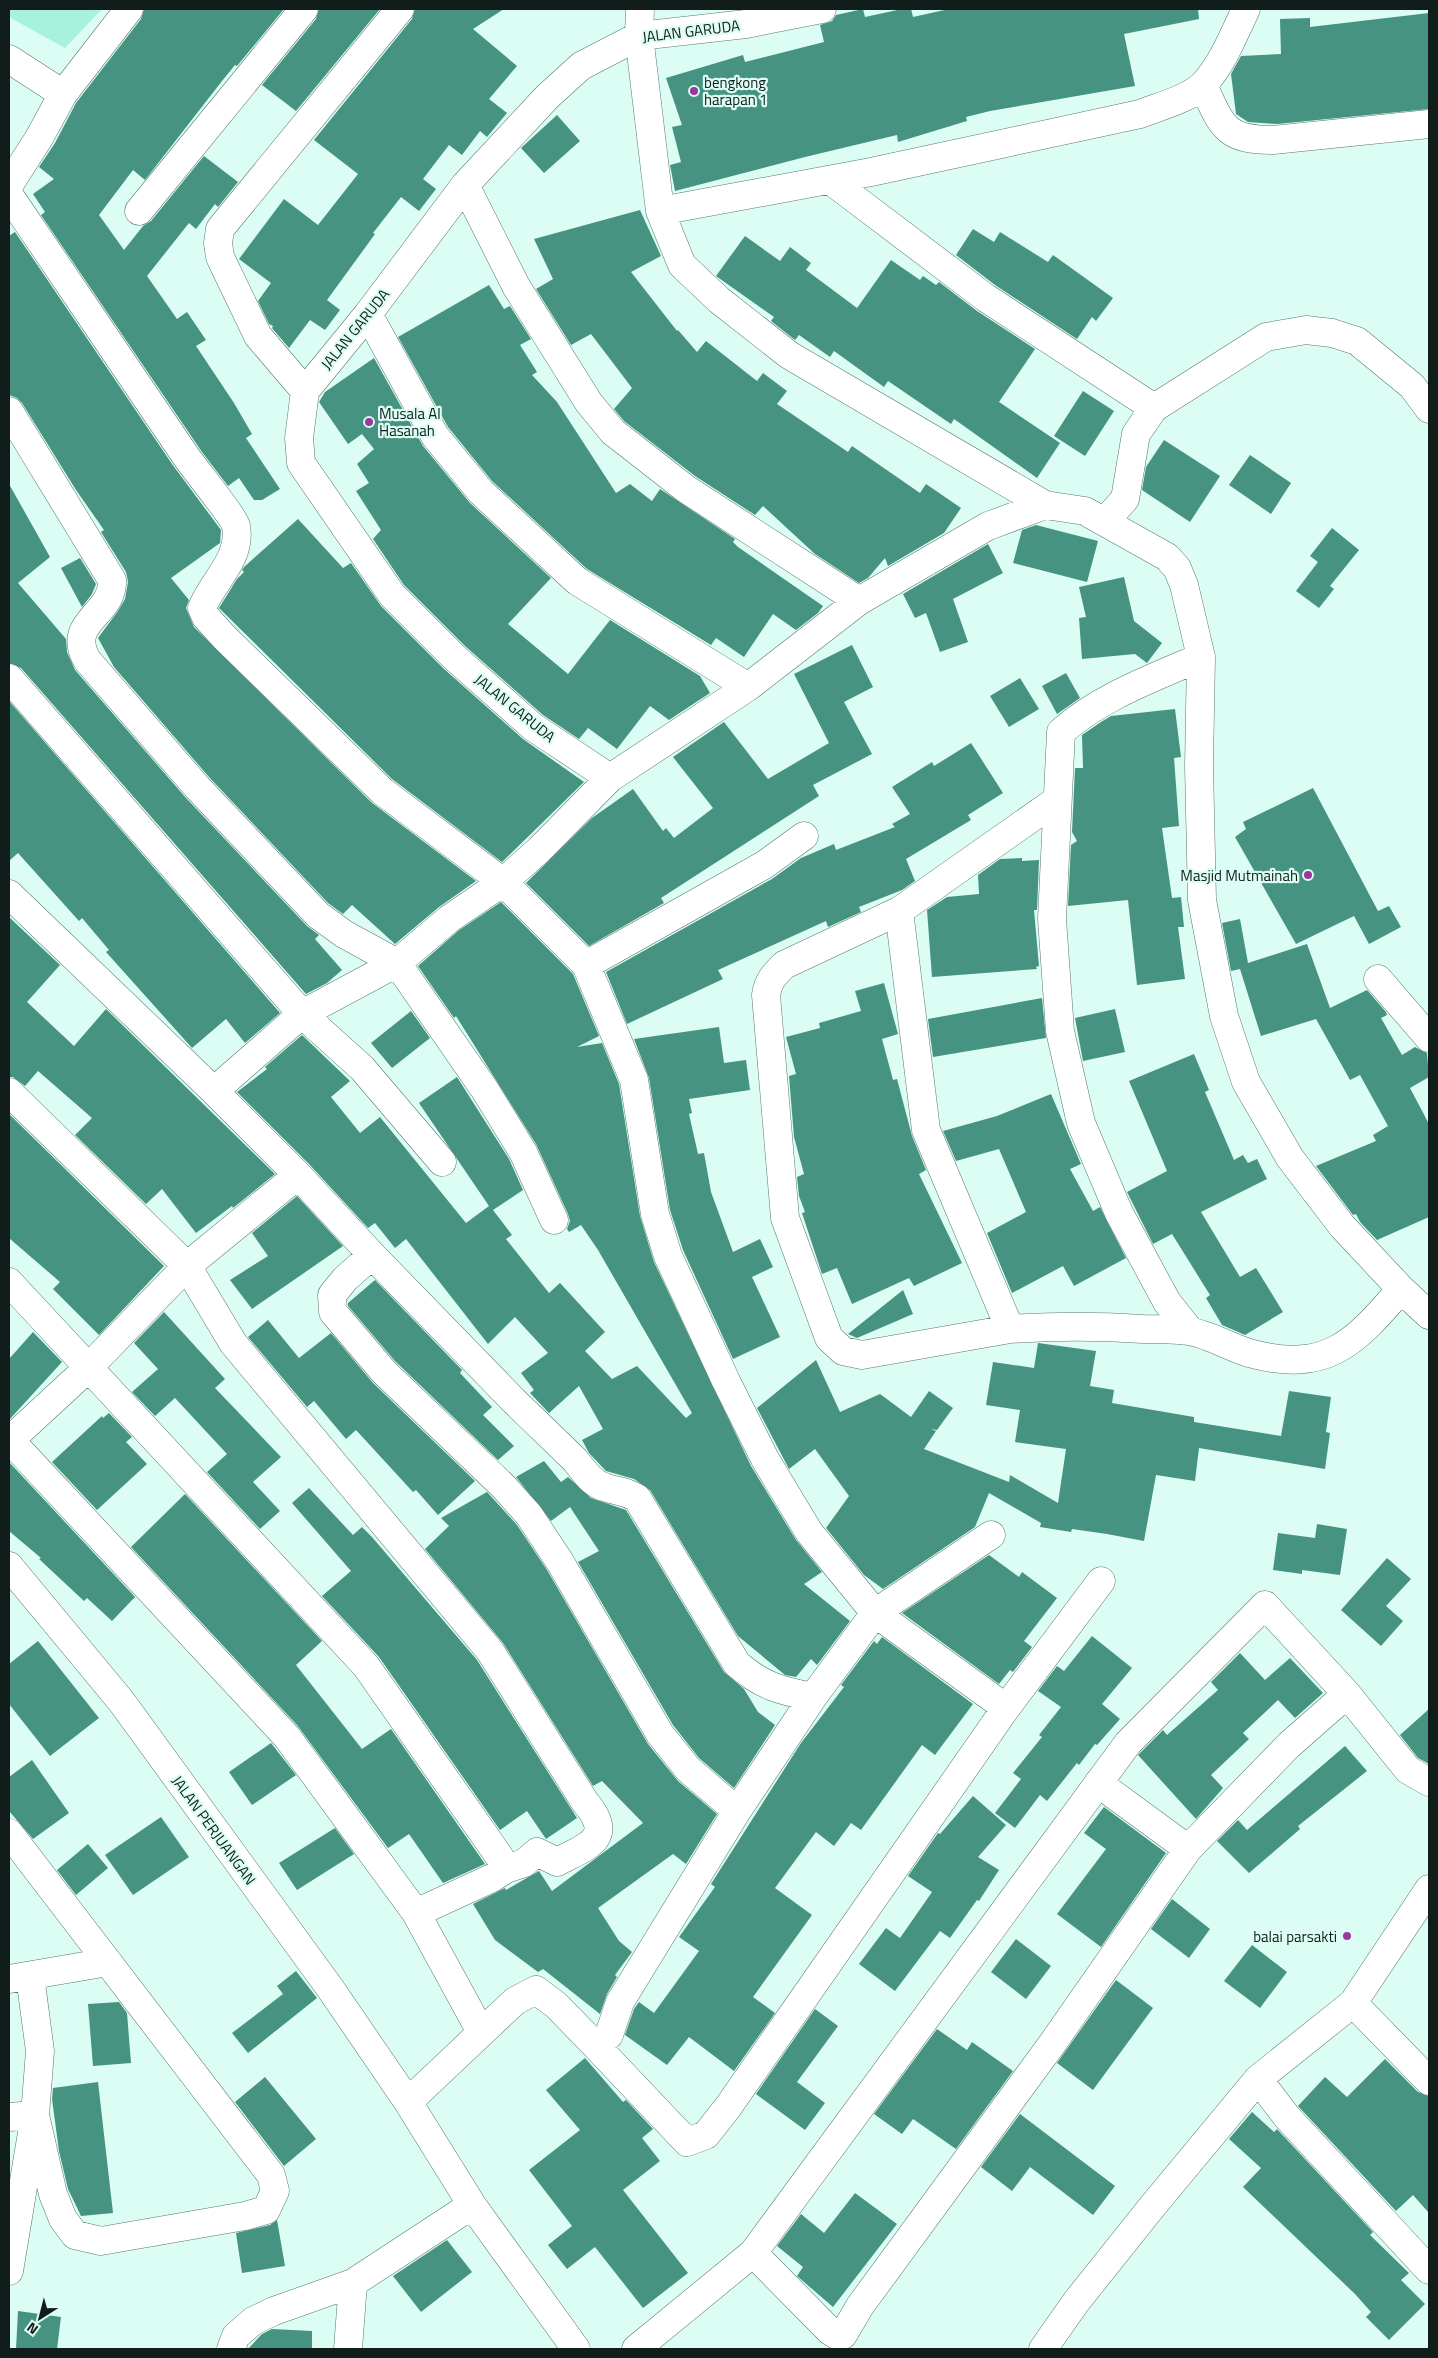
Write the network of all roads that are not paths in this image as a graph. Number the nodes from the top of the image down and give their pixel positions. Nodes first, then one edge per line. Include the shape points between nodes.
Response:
1 (129, 9) edge
2 (304, 9) edge
3 (400, 9) edge
4 (640, 9) edge
5 (822, 9) edge
6 (1246, 9) edge
7 (639, 36) junction
8 (9, 58) edge
9 (1203, 85) junction
10 (63, 94) junction
11 (1429, 124) edge
12 (830, 180) junction
13 (465, 184) junction
14 (9, 185) edge
15 (9, 194) edge
16 (139, 211) dead end
17 (660, 211) junction
18 (368, 314) junction
19 (305, 391) junction
20 (1154, 408) junction
21 (1429, 409) edge
22 (9, 410) edge
23 (1045, 505) junction
24 (1104, 521) junction
25 (859, 602) junction
26 (1201, 656) junction
27 (9, 678) edge
28 (748, 687) junction
29 (610, 778) junction
30 (1057, 800) junction
31 (804, 836) dead end
32 (503, 882) junction
33 (9, 894) edge
34 (899, 911) junction
35 (397, 963) junction
36 (586, 965) junction
37 (1378, 979) dead end
38 (302, 1014) junction
39 (1429, 1038) edge
40 (214, 1091) junction
41 (9, 1092) edge
42 (442, 1162) dead end
43 (298, 1175) junction
44 (554, 1220) dead end
45 (372, 1254) junction
46 (186, 1266) junction
47 (9, 1282) edge
48 (1401, 1290) junction
49 (1429, 1316) edge
50 (1010, 1329) junction
51 (1190, 1331) junction
52 (88, 1368) junction
53 (9, 1440) edge
54 (991, 1535) dead end
55 (9, 1566) edge
56 (1101, 1581) dead end
57 (875, 1613) junction
58 (1347, 1694) junction
59 (813, 1697) junction
60 (1006, 1708) junction
61 (1429, 1782) edge
62 (1098, 1783) junction
63 (737, 1811) junction
64 (14, 1846) edge
65 (1188, 1849) junction
66 (506, 1869) junction
67 (1427, 1897) edge
68 (416, 1913) junction
69 (108, 1962) junction
70 (19, 1977) edge
71 (1353, 2003) junction
72 (481, 2032) junction
73 (595, 2045) junction
74 (1258, 2079) junction
75 (1429, 2081) edge
76 (408, 2102) junction
77 (22, 2116) edge
78 (472, 2205) junction
79 (753, 2253) junction
80 (1429, 2270) edge
81 (9, 2271) edge
82 (353, 2283) junction
83 (231, 2349) edge
84 (348, 2349) edge
85 (576, 2349) edge
86 (636, 2349) edge
87 (1043, 2349) edge

1 - 10 street
2 - 16 street
3 - 19 street via 220,229 220,257 258,336
4 - 7 street
5 - 7 street, JALAN GARUDA via 746,24
6 - 9 street
7 - 13 street, JALAN GARUDA via 581,66 547,97
7 - 17 street
8 - 10 street
9 - 11 street via 1222,124 1249,140
9 - 12 street via 1140,114
10 - 14 street
12 - 17 street
12 - 20 street via 986,298
13 - 18 street, JALAN GARUDA
13 - 25 street via 516,286 589,403 613,432 686,489
15 - 32 street via 186,457 236,525 234,552 228,567 202,608 206,617 382,791
17 - 23 street via 682,265 719,300 789,355
18 - 19 street, JALAN GARUDA
18 - 28 street via 435,436 481,492 577,581
19 - 29 street, JALAN GARUDA via 300,428 301,463 392,595 454,657 534,727
20 - 21 street via 1266,337 1306,330 1332,333 1357,341 1412,386
20 - 24 street via 1136,434 1125,499
22 - 35 street via 112,580 113,590 86,625 80,640 87,660 197,787 318,915 344,934
23 - 24 street via 1085,511
23 - 25 street via 988,526
24 - 26 street via 1167,556 1177,568
25 - 28 street
26 - 30 street via 1105,701 1080,715 1061,732
26 - 48 street via 1202,900 1224,1016 1246,1082 1290,1158 1342,1226
27 - 38 street
28 - 29 street
29 - 32 street
30 - 34 street
30 - 51 street via 1052,929 1060,1031 1081,1123 1119,1214 1167,1302
31 - 36 street via 764,865
32 - 35 street via 449,919
32 - 36 street
33 - 40 street
34 - 50 street via 926,1130
34 - 50 street via 784,965 772,976 768,986 766,995 786,1218 829,1338 843,1351 862,1355
35 - 38 street
35 - 44 street via 518,1144
36 - 57 street via 634,1080 655,1214 668,1256 765,1458 809,1532
37 - 39 street
38 - 40 street
38 - 42 street via 362,1068
40 - 43 street
41 - 46 street
43 - 45 street
43 - 46 street
45 - 59 street via 592,1480 637,1498 737,1664 776,1690
45 - 63 street via 332,1295 333,1312 384,1372 529,1515 660,1734 688,1769
46 - 52 street
46 - 66 street via 233,1343 490,1651 597,1816 596,1836 589,1845 557,1862 537,1852 524,1863
47 - 52 street
48 - 49 street
48 - 51 street via 1368,1327 1341,1348 1319,1358 1283,1360
50 - 51 street via 1079,1325
52 - 53 street
52 - 66 street via 366,1666
53 - 68 street via 287,1738
54 - 57 street
55 - 76 street, JALAN PERJUANGAN via 121,1701 330,1988
56 - 60 street
57 - 59 street
57 - 60 street
58 - 61 street via 1408,1770
58 - 62 street via 1265,1605 1128,1743
58 - 65 street via 1289,1745
59 - 63 street
60 - 73 street via 706,2135 687,2142
62 - 65 street
62 - 79 street
63 - 73 street via 620,2002 609,2034
64 - 69 street
65 - 79 street via 1052,2044 860,2306 843,2335 830,2331
66 - 68 street
67 - 71 street
68 - 72 street
69 - 70 street
69 - 77 street via 271,2175 275,2192 266,2210 101,2241 75,2235 63,2219
70 - 77 street via 40,2050
71 - 74 street
71 - 75 street
72 - 73 street via 515,2000 536,1990 556,2005
72 - 76 street
74 - 80 street via 1288,2117
74 - 87 street via 1076,2302
76 - 78 street, JALAN PERJUANGAN
77 - 81 street
78 - 82 street
78 - 85 street, JALAN PERJUANGAN
79 - 86 street
82 - 83 street via 253,2321 236,2336
82 - 84 street

